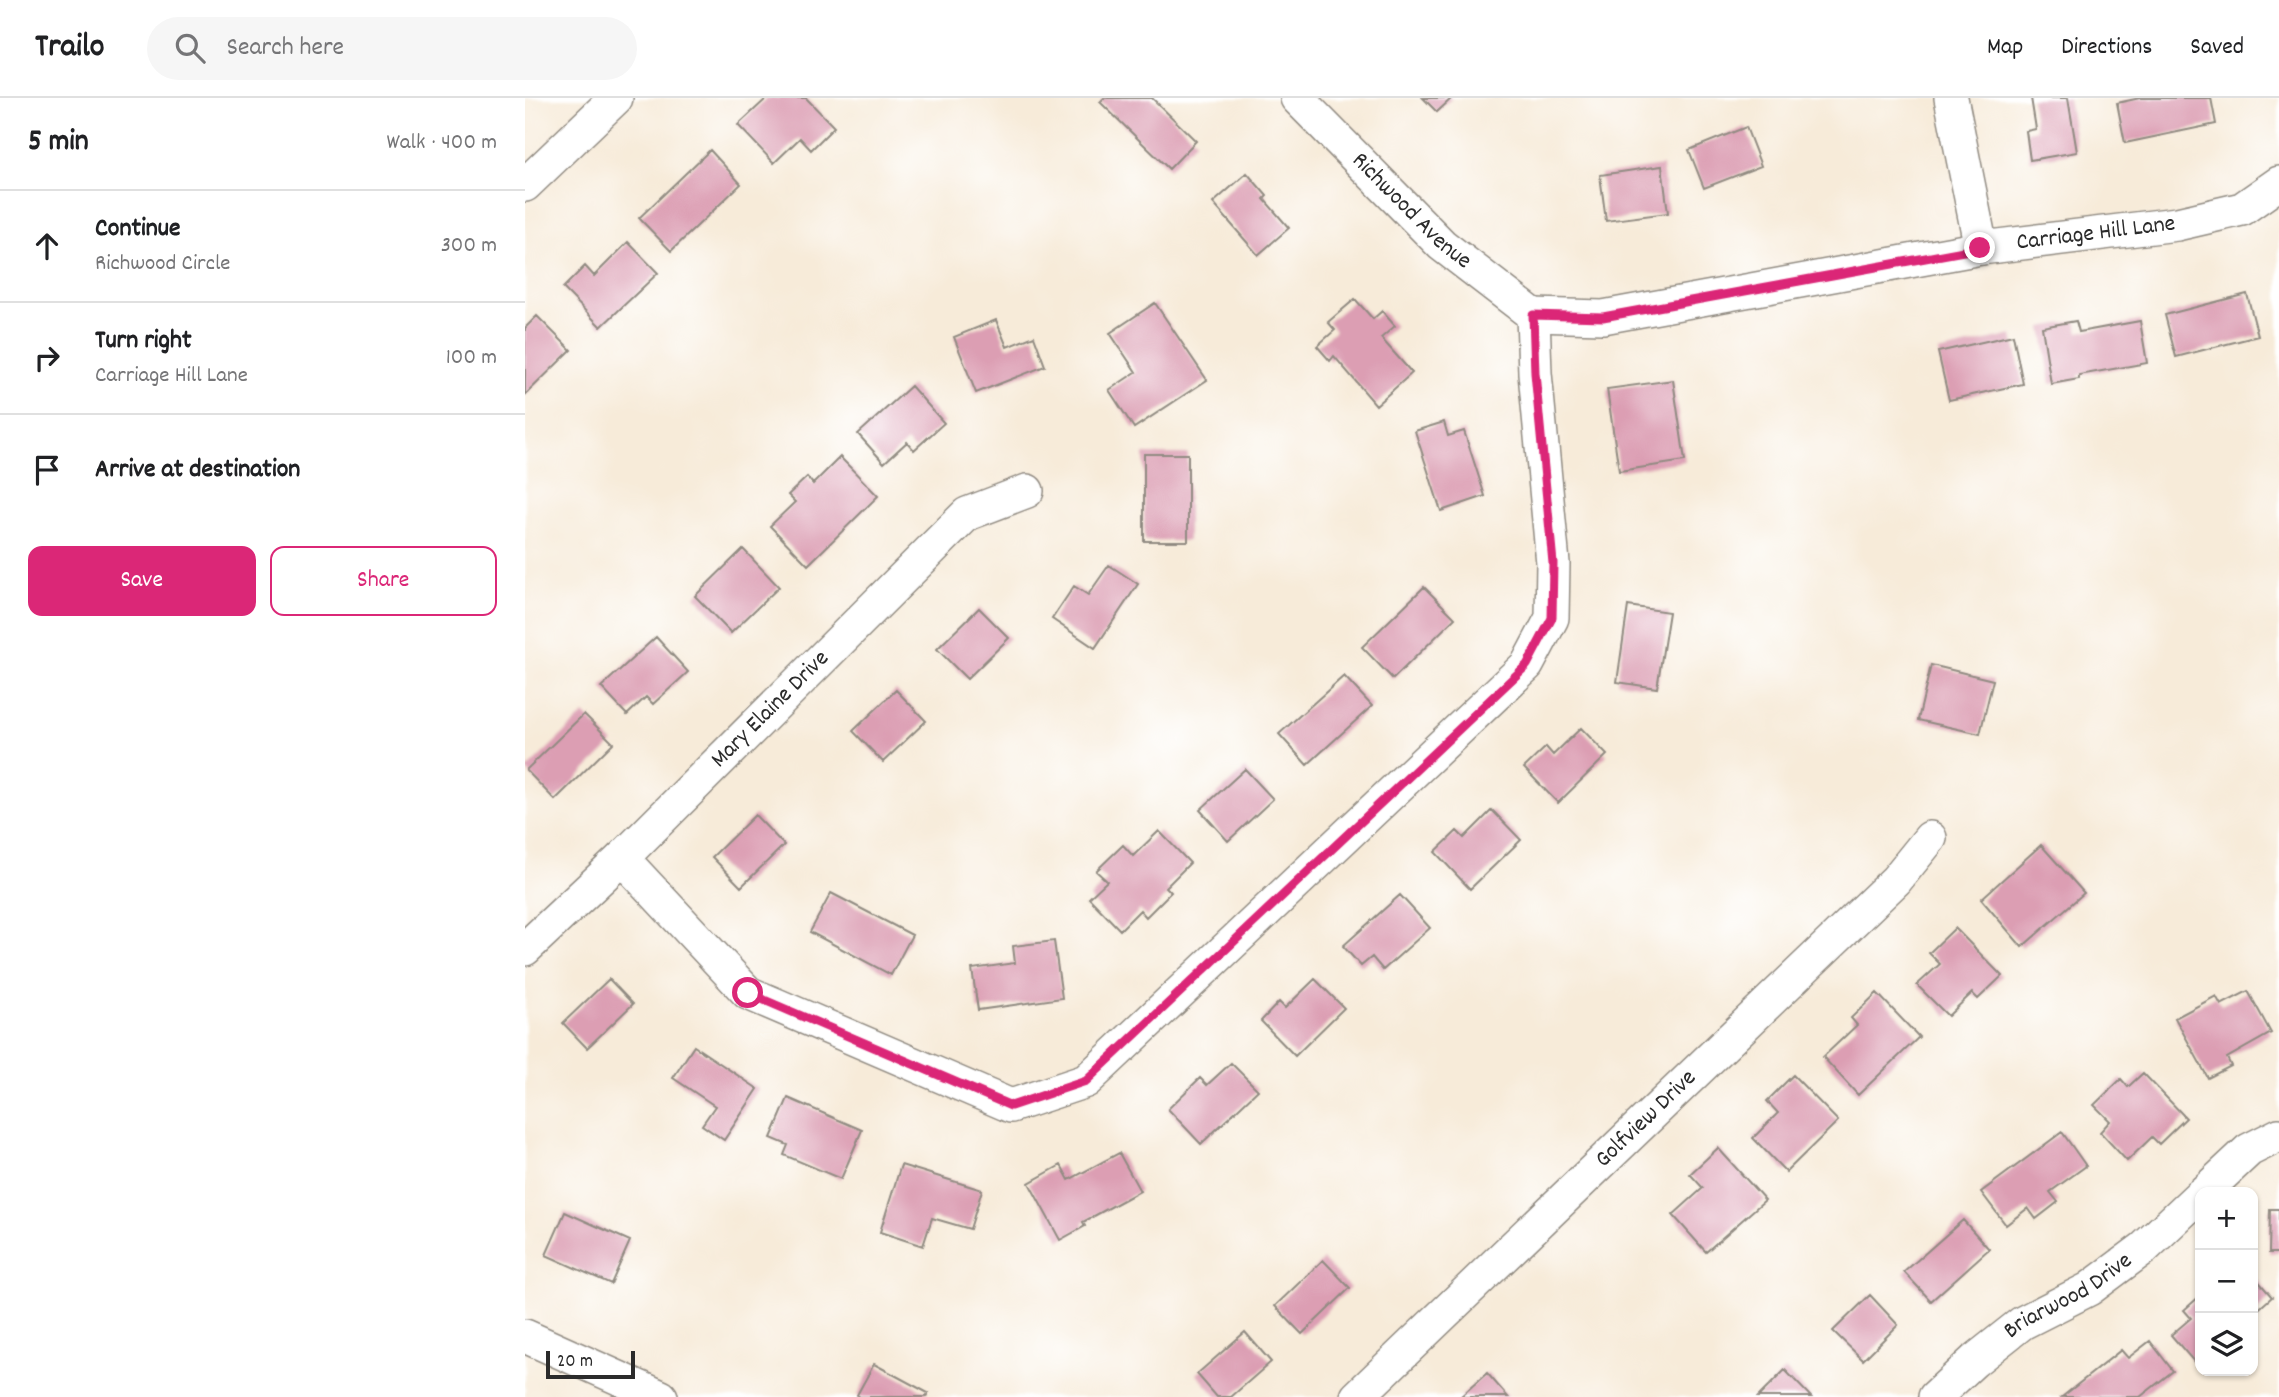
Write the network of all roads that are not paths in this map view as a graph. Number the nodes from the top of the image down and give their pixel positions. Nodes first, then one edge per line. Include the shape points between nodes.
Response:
1 (616, 98) edge
2 (1297, 98) edge
3 (1951, 98) edge
4 (2279, 183) edge
5 (525, 185) edge
6 (1980, 248) junction
7 (1533, 315) junction
8 (1027, 491) dead end
9 (1930, 838) dead end
10 (622, 858) junction
11 (525, 949) edge
12 (2279, 1135) edge
13 (2209, 1187) edge
14 (2195, 1201) edge
15 (525, 1336) edge
16 (661, 1397) edge
17 (1357, 1397) edge
18 (1935, 1397) edge

1 - 5 street
2 - 7 street, Richwood Avenue via 1442,245
3 - 6 street
4 - 6 street, Carriage Hill Lane via 2242,209 2177,224
6 - 7 street, Carriage Hill Lane via 1603,317
7 - 10 street via 1553,563 1552,618 1527,665 1086,1081 1011,1106 748,993
8 - 10 street, Mary Elaine Drive via 967,514
9 - 17 street, Golfview Drive via 1896,880
10 - 11 street, Mary Elaine Drive
12 - 13 street, Briarwood Drive via 2249,1150
14 - 18 street, Briarwood Drive via 2144,1248 2089,1289 2022,1323
15 - 16 street

